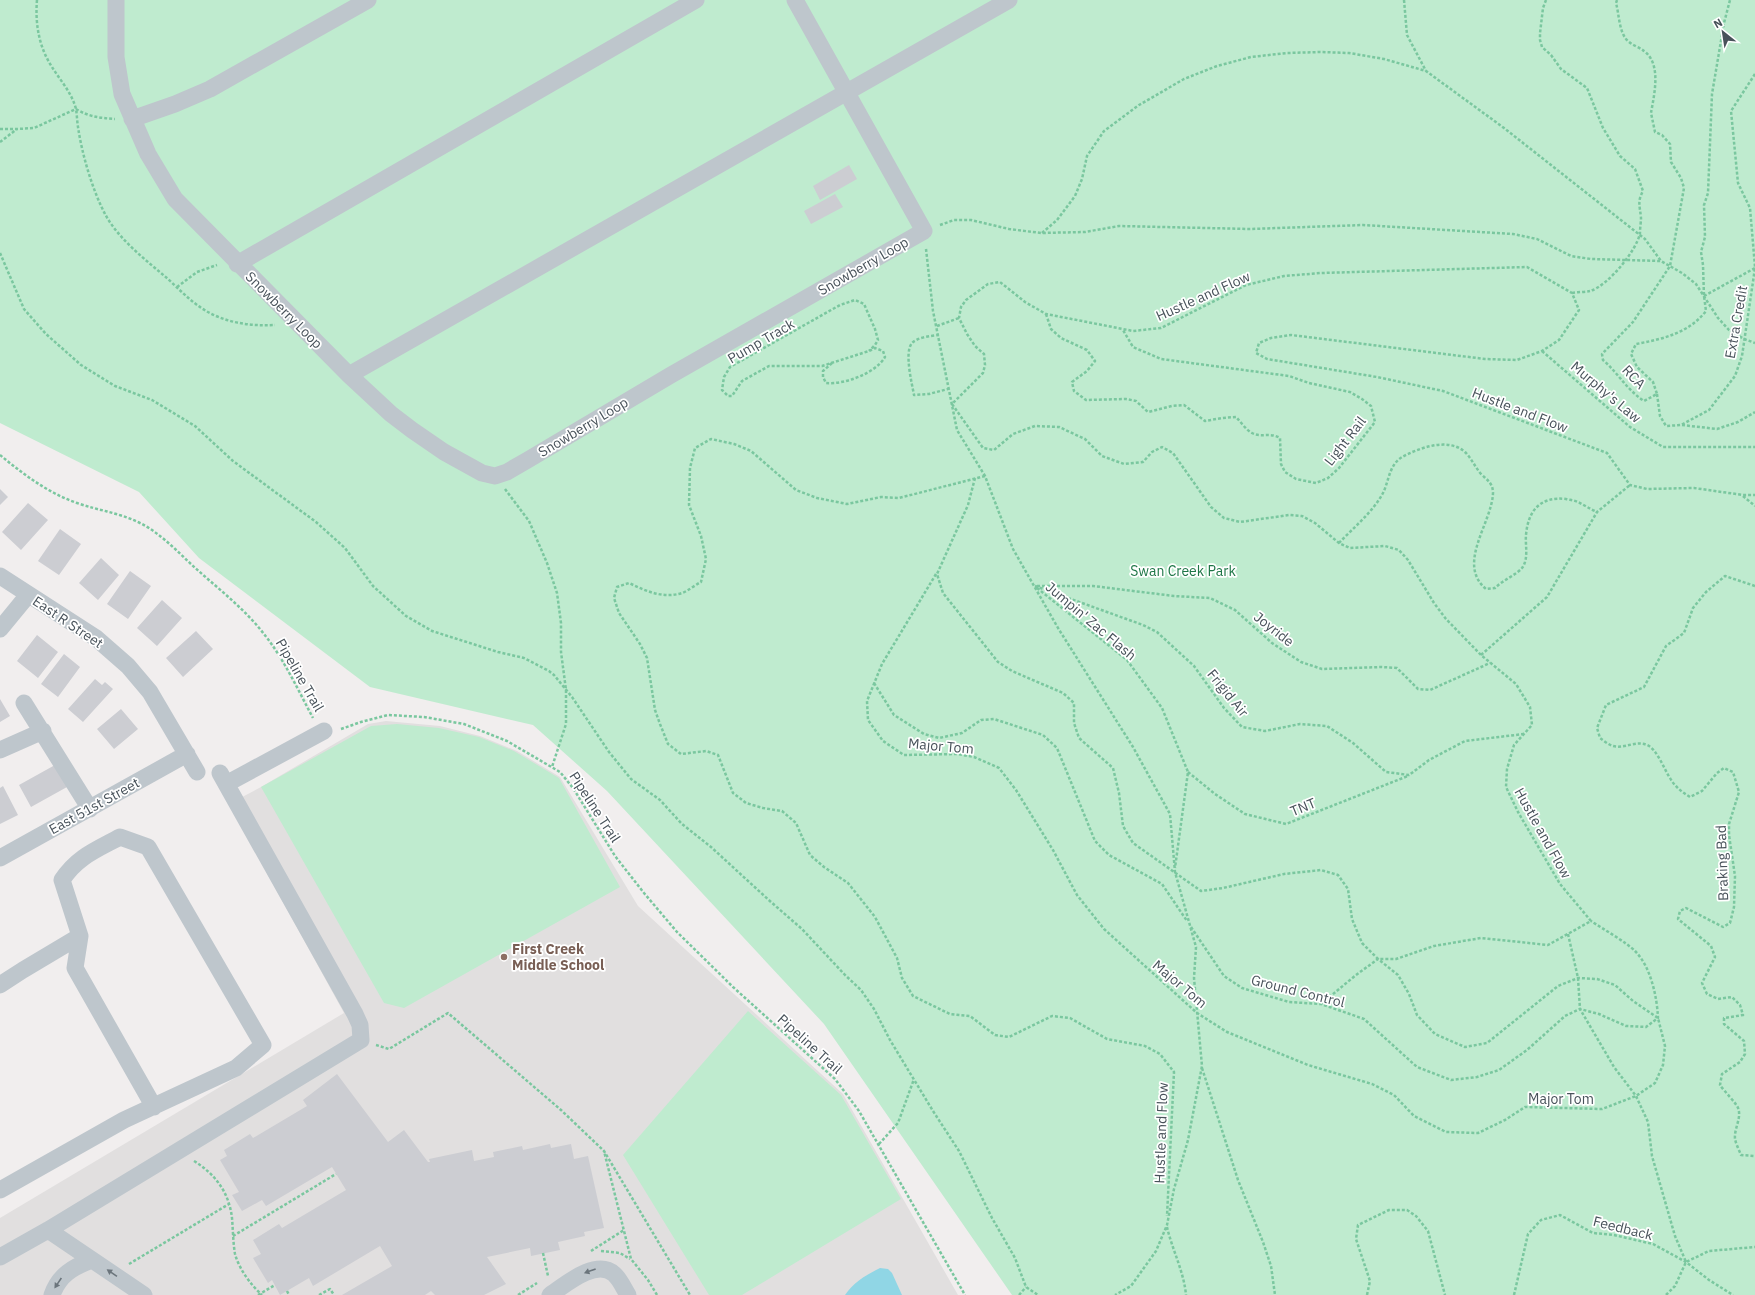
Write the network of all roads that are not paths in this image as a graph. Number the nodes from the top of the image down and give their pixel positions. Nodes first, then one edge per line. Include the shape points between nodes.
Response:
1 (116, 0) edge
2 (368, 0) edge
3 (696, 0) edge
4 (795, 0) edge
5 (1010, 0) edge
6 (847, 92) junction
7 (132, 119) junction
8 (237, 264) junction
9 (349, 375) junction
10 (0, 576) edge
11 (28, 595) junction
12 (0, 629) edge
13 (24, 703) dead end
14 (42, 731) junction
15 (324, 731) road end
16 (0, 750) edge
17 (187, 754) junction
18 (197, 772) dead end
19 (90, 809) junction
20 (0, 858) edge
21 (80, 936) junction
22 (0, 985) edge
23 (154, 1107) junction
24 (0, 1190) edge
25 (48, 1230) junction
26 (0, 1257) edge
27 (92, 1260) junction
28 (52, 1295) edge
29 (144, 1295) edge
30 (550, 1295) edge
31 (628, 1295) edge

1 - 7 street, Snowberry Loop via 116,57 122,94
2 - 7 street via 210,88
3 - 8 street
4 - 6 street, Snowberry Loop
5 - 6 street
6 - 9 street
6 - 9 street, Snowberry Loop via 924,231 671,375 508,472 495,476 482,473 444,452 391,414
7 - 8 street, Snowberry Loop via 148,154 175,199
8 - 9 street, Snowberry Loop
10 - 11 street, East R Street
11 - 12 street
11 - 17 street, East R Street via 96,638 128,666 150,692
13 - 14 street
14 - 16 street
14 - 19 street
15 - 25 street via 223,779 355,1014 360,1025 361,1040
17 - 18 street, East R Street
17 - 19 street, East 51st Street
19 - 20 street, East 51st Street
21 - 22 street
21 - 23 street via 75,968
21 - 23 street via 62,880 70,867 86,855 120,838 148,847 263,1045 236,1068
23 - 24 street via 124,1120
25 - 26 street
25 - 27 street
27 -> 28 street via 67,1272 58,1282
29 -> 27 street
31 -> 30 street via 614,1274 602,1268 589,1270

